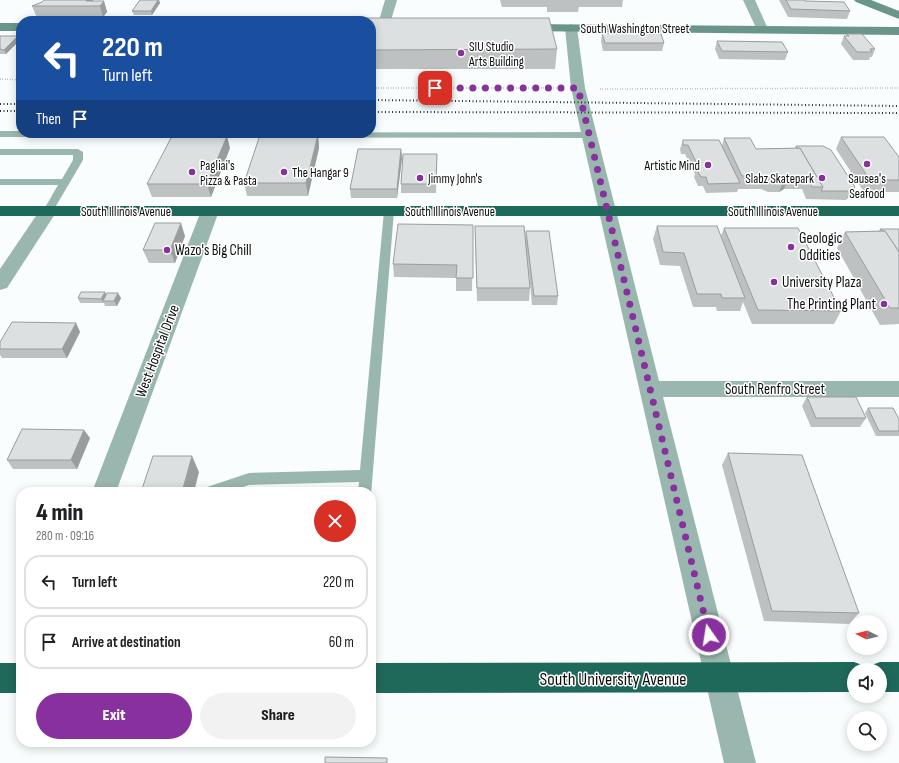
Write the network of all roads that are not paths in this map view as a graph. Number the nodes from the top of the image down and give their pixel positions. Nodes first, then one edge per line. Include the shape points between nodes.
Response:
1 (391, 0) edge
2 (749, 0) edge
3 (860, 0) edge
4 (894, 8) edge
5 (0, 27) edge
6 (16, 27) edge
7 (377, 27) edge
8 (399, 27) edge
9 (510, 28) edge
10 (570, 28) junction
11 (762, 29) junction
12 (877, 30) junction
13 (899, 31) edge
14 (0, 134) edge
15 (16, 134) edge
16 (376, 135) edge
17 (590, 135) junction
18 (0, 152) edge
19 (0, 182) edge
20 (65, 182) junction
21 (0, 211) edge
22 (48, 211) junction
23 (210, 211) junction
24 (389, 211) junction
25 (608, 211) junction
26 (899, 211) edge
27 (0, 284) edge
28 (651, 389) junction
29 (899, 389) edge
30 (366, 476) junction
31 (106, 487) edge
32 (224, 487) edge
33 (365, 487) edge
34 (887, 677) edge
35 (899, 677) edge
36 (0, 678) edge
37 (16, 678) edge
38 (376, 678) edge
39 (847, 678) edge
40 (720, 679) junction
41 (740, 763) edge

1 - 7 street
2 - 11 street
3 - 4 street
4 - 12 street via 890,22
5 - 6 street
7 - 8 street
9 - 10 street, South Washington Street
10 - 11 street, South Washington Street
10 - 17 street via 580,95
11 - 12 street, South Washington Street
12 - 13 street, South Washington Street
14 - 15 lane
16 - 17 lane
17 - 25 street
18 - 20 lane via 78,152 78,160
19 - 20 lane
20 - 22 lane
21 - 22 highway, South Illinois Avenue
22 - 23 highway, South Illinois Avenue
22 - 27 street
23 - 24 highway, South Illinois Avenue
23 - 31 street, West Hospital Drive
24 - 25 highway, South Illinois Avenue
24 - 30 lane
25 - 26 highway, South Illinois Avenue
25 - 28 street
28 - 29 street, South Renfro Street
28 - 40 street
30 - 32 lane via 249,479
30 - 33 lane
34 - 35 highway
36 - 37 highway
38 - 40 highway, South University Avenue
39 - 40 highway, South University Avenue
40 - 41 street

